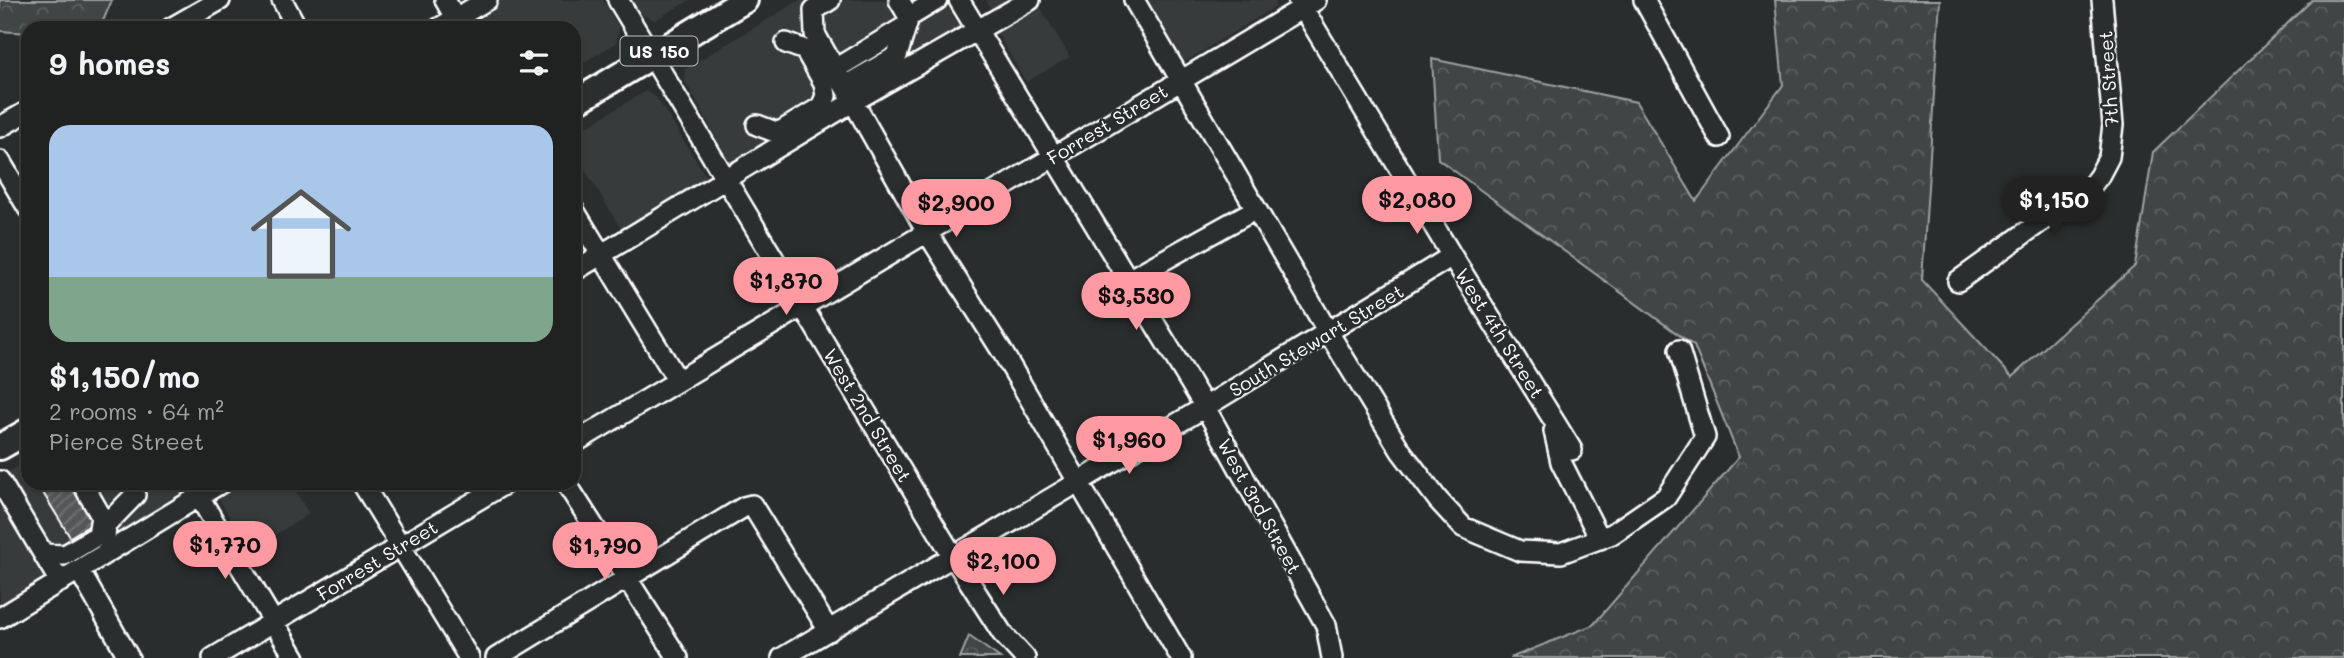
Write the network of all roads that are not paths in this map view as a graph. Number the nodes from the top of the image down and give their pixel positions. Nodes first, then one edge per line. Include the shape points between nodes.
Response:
1 (220, 0) edge
2 (282, 0) edge
3 (444, 0) edge
4 (487, 0) edge
5 (745, 0) edge
6 (830, 0) edge
7 (899, 0) edge
8 (937, 0) edge
9 (960, 0) edge
10 (1030, 0) edge
11 (1133, 0) edge
12 (1644, 0) edge
13 (2102, 0) edge
14 (620, 1) edge
15 (1306, 3) edge
16 (183, 21) edge
17 (293, 21) edge
18 (451, 21) edge
19 (458, 21) edge
20 (908, 22) junction
21 (978, 30) junction
22 (786, 43) dead end
23 (652, 56) junction
24 (835, 69) junction
25 (1180, 81) junction
26 (850, 94) junction
27 (581, 99) edge
28 (21, 115) edge
29 (758, 125) dead end
30 (0, 127) edge
31 (1719, 137) dead end
32 (1053, 157) junction
33 (0, 161) edge
34 (725, 178) junction
35 (21, 196) edge
36 (1256, 209) junction
37 (581, 222) edge
38 (927, 232) junction
39 (601, 255) junction
40 (1452, 256) junction
41 (581, 267) edge
42 (1128, 279) junction
43 (1958, 281) dead end
44 (803, 307) junction
45 (1328, 332) junction
46 (1679, 350) dead end
47 (678, 381) junction
48 (1205, 407) junction
49 (1551, 416) junction
50 (21, 434) edge
51 (581, 439) edge
52 (1, 445) edge
53 (1572, 450) dead end
54 (0, 481) edge
55 (1079, 483) junction
56 (86, 490) edge
57 (195, 490) edge
58 (366, 490) edge
59 (494, 490) edge
60 (570, 490) edge
61 (135, 495) dead end
62 (1600, 539) junction
63 (400, 546) junction
64 (44, 554) junction
65 (104, 554) junction
66 (954, 558) junction
67 (79, 570) junction
68 (628, 580) junction
69 (60, 582) junction
70 (0, 618) edge
71 (273, 622) junction
72 (829, 631) junction
73 (129, 658) edge
74 (213, 658) edge
75 (295, 658) edge
76 (469, 658) edge
77 (496, 658) edge
78 (678, 658) edge
79 (782, 658) edge
80 (1025, 658) edge
81 (1181, 658) edge
82 (1332, 658) edge

1 - 16 street
2 - 17 street
3 - 18 street
4 - 19 street
5 - 23 main road, US 150
6 - 24 street via 814,10 813,18 815,34
7 - 20 street
8 - 20 street
9 - 21 street, West 3rd Street
10 - 21 street
11 - 25 street
12 - 31 street
13 - 43 street, 7th Street via 2113,125 2109,157 2092,185
14 - 23 street, West 2nd Street
15 - 25 street, Forrest Street
15 - 40 street, West 4th Street
20 - 24 street
20 - 26 street via 897,56
21 - 26 street
21 - 32 street, West 3rd Street
22 - 29 street via 805,50 824,83 826,96 821,107 778,133
23 - 27 main road, US 150
23 - 34 street, West 2nd Street
24 - 26 street
25 - 32 street, Forrest Street
25 - 36 street
26 - 34 street
26 - 38 street
28 - 30 street
32 - 38 street, Forrest Street
32 - 42 street, West 3rd Street
33 - 35 street
34 - 39 street
34 - 44 street, West 2nd Street
36 - 42 street
36 - 45 street
37 - 39 street
38 - 44 street, Forrest Street
38 - 55 street
39 - 41 street
39 - 47 street
40 - 45 street, South Stewart Street
40 - 49 street, West 4th Street
42 - 48 street, West 3rd Street
44 - 47 street, Forrest Street
44 - 66 street, West 2nd Street
45 - 48 street, South Stewart Street
45 - 62 street via 1409,464 1463,527 1520,551 1561,554
46 - 62 street via 1705,437 1666,496
47 - 51 street, Forrest Street
48 - 55 street, South Stewart Street
48 - 82 street, West 3rd Street via 1326,625
49 - 53 street, West 4th Street
49 - 62 street via 1561,462
50 - 52 main road
54 - 64 street
55 - 66 street, South Stewart Street
55 - 81 street
56 - 64 street via 101,516 98,535 65,555
57 - 65 street
57 - 71 street
58 - 63 street
59 - 63 street, Forrest Street
60 - 68 street
61 - 65 street via 106,525
63 - 71 street, Forrest Street
63 - 76 street
64 - 69 street
65 - 67 street
66 - 72 street, South Stewart Street
66 - 80 street, West 2nd Street via 1002,633
67 - 69 street
67 - 73 street
68 - 72 street via 751,505
68 - 77 street
68 - 78 street
69 - 70 street
71 - 74 street, Forrest Street
71 - 75 street
72 - 79 street, South Stewart Street

